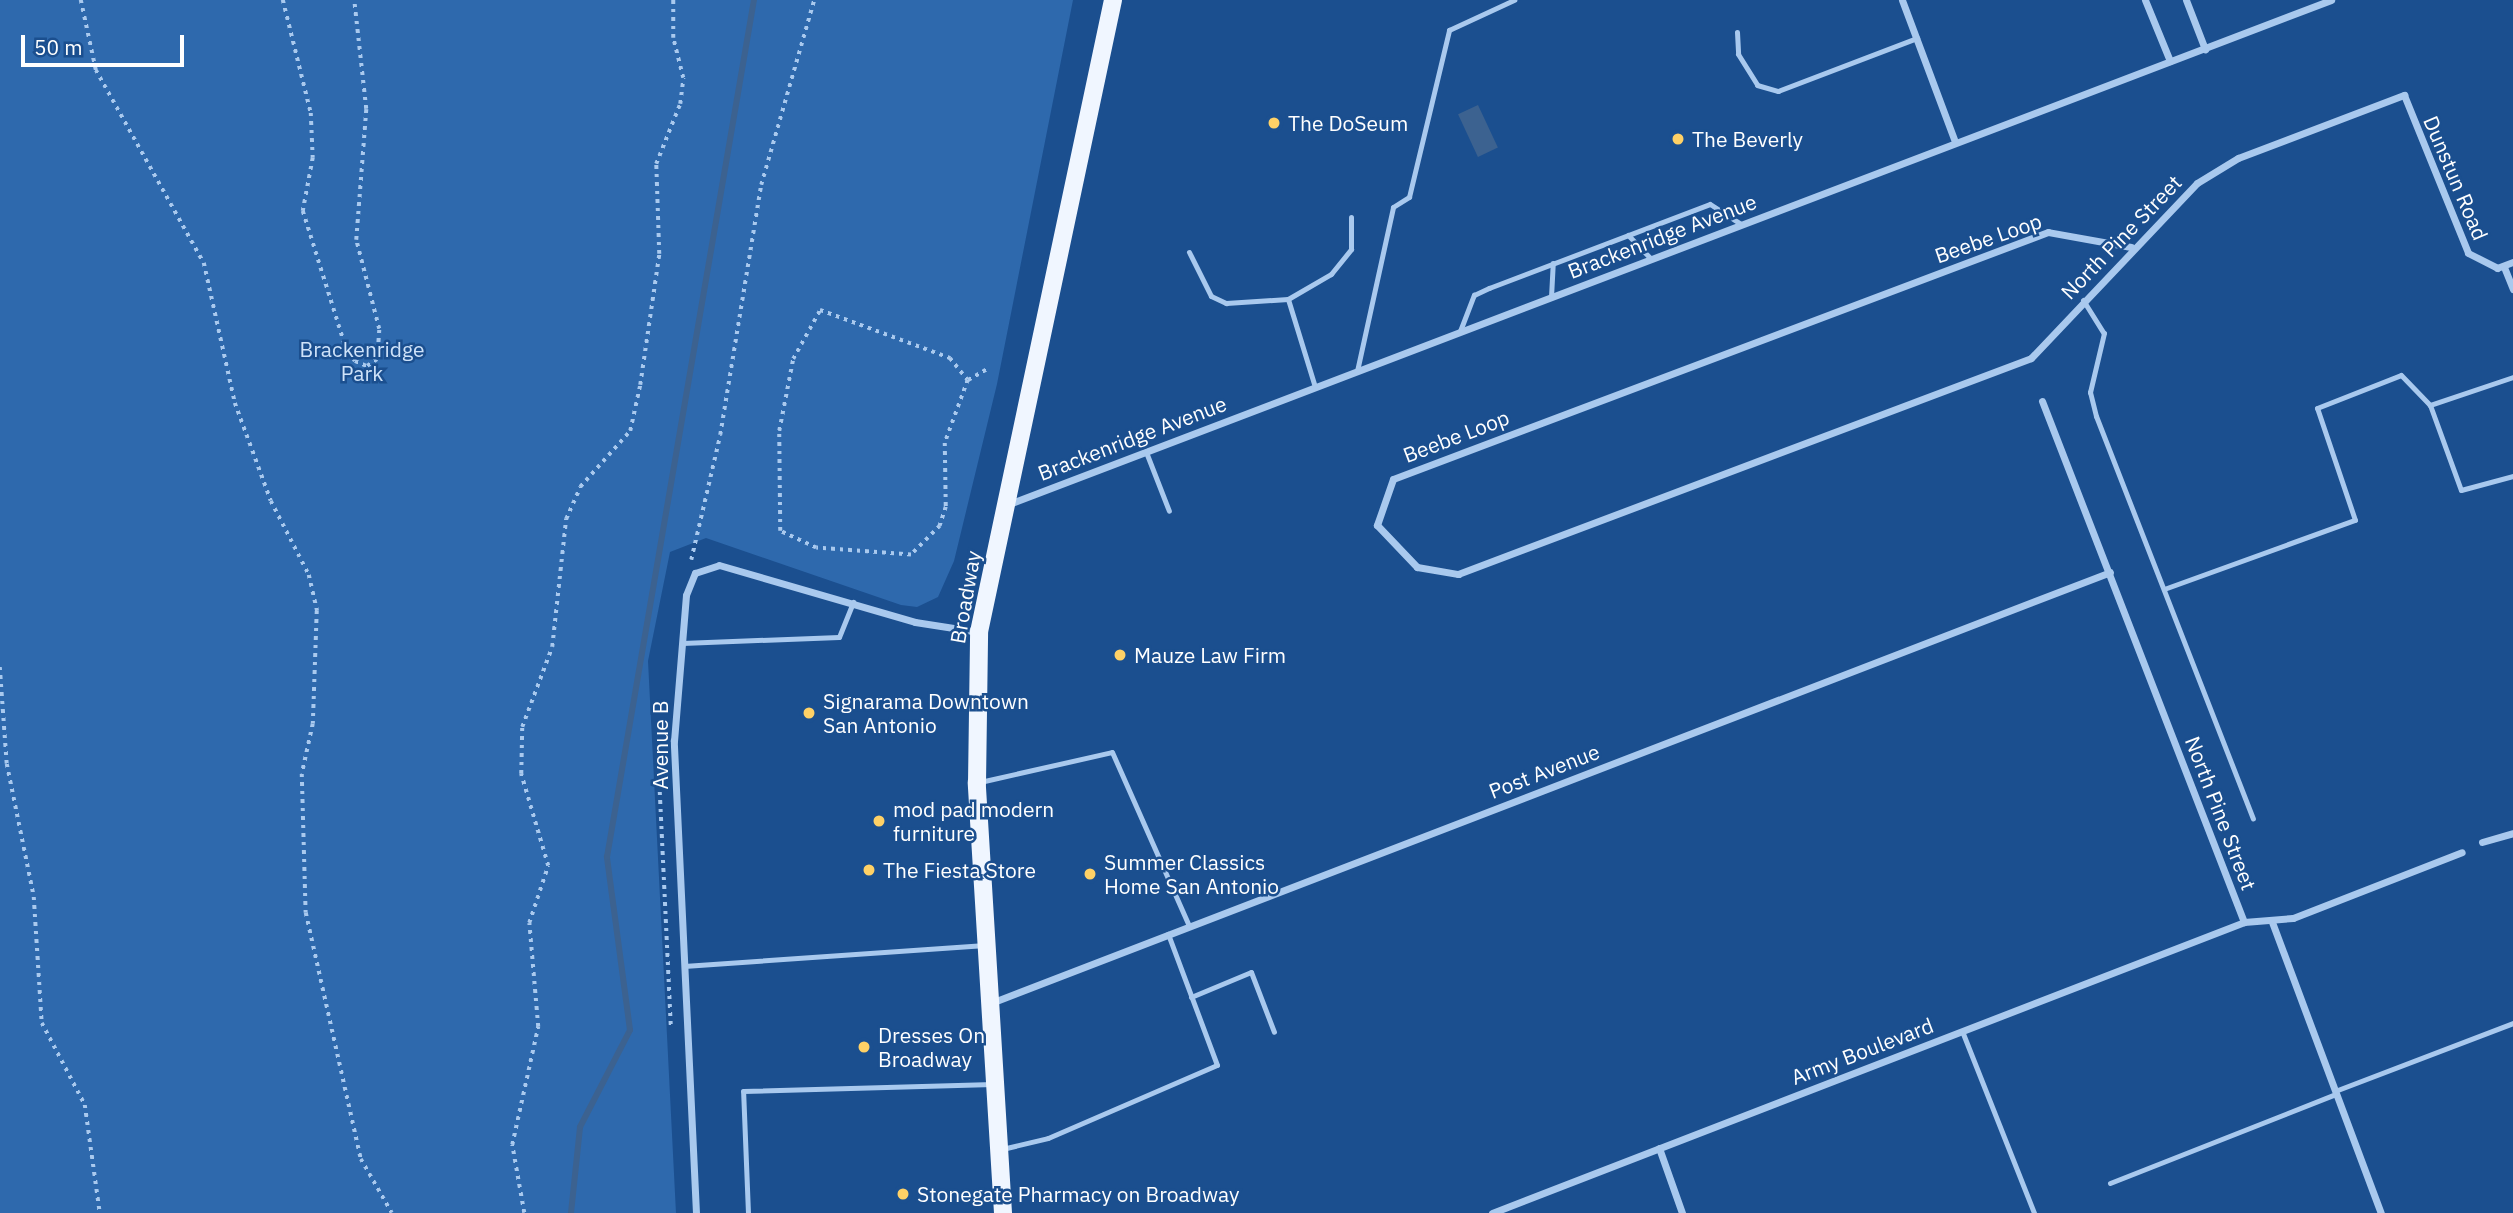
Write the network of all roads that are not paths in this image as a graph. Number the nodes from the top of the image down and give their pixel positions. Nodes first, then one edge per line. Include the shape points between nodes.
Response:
1 (1113, 0) edge
2 (1514, 0) edge
3 (1902, 0) edge
4 (2145, 0) edge
5 (2186, 0) edge
6 (2330, 0) edge
7 (1737, 32) dead end
8 (1917, 38) junction
9 (2205, 49) junction
10 (2170, 61) junction
11 (2404, 95) joint
12 (1955, 142) junction
13 (1351, 217) dead end
14 (1741, 224) junction
15 (1628, 235) junction
16 (2131, 247) junction
17 (1189, 253) dead end
18 (1651, 259) junction
19 (2513, 262) edge
20 (1553, 263) junction
21 (2504, 267) junction
22 (2513, 289) edge
23 (1551, 297) junction
24 (1288, 299) junction
25 (2083, 300) junction
26 (1460, 332) junction
27 (2031, 358) joint
28 (1357, 371) junction
29 (2513, 377) edge
30 (1315, 387) junction
31 (2042, 401) dead end
32 (2430, 405) junction
33 (1146, 452) junction
34 (2513, 476) edge
35 (1006, 505) junction
36 (1169, 511) dead end
37 (2110, 572) junction
38 (2164, 589) junction
39 (853, 602) junction
40 (979, 632) junction
41 (682, 643) junction
42 (977, 783) junction
43 (2253, 818) dead end
44 (2513, 833) edge
45 (2482, 842) dead end
46 (2462, 852) dead end
47 (2244, 922) junction
48 (2273, 922) junction
49 (1189, 926) junction
50 (1168, 934) junction
51 (987, 945) junction
52 (684, 966) junction
53 (1191, 997) junction
54 (990, 1003) junction
55 (2513, 1023) edge
56 (1962, 1031) junction
57 (1274, 1032) dead end
58 (996, 1083) junction
59 (2335, 1093) junction
60 (1659, 1148) junction
61 (999, 1150) junction
62 (2110, 1182) dead end
63 (696, 1213) edge
64 (748, 1213) edge
65 (1003, 1213) edge
66 (1492, 1213) edge
67 (1682, 1213) edge
68 (2034, 1213) edge
69 (2381, 1213) edge

1 - 35 main road, Broadway
2 - 28 lane via 1449,30 1409,197 1393,207
3 - 8 street
4 - 10 street
5 - 9 street
6 - 9 street, Brackenridge Avenue
7 - 8 lane via 1738,54 1757,85 1778,91
8 - 12 street
9 - 10 street, Brackenridge Avenue
10 - 12 street, Brackenridge Avenue
11 - 16 street, North Pine Street via 2238,158 2178,199
11 - 21 street, Dunstun Road via 2468,253 2484,265
12 - 14 street, Brackenridge Avenue
13 - 24 lane via 1351,249 1331,274
14 - 15 lane via 1710,204
14 - 18 street, Brackenridge Avenue
15 - 18 lane
15 - 20 lane
16 - 25 street, North Pine Street
16 - 27 street, Beebe Loop via 2048,232 1393,479 1377,524 1417,567 1458,575
17 - 24 lane via 1211,296 1226,303
18 - 23 street, Brackenridge Avenue
19 - 21 street
20 - 23 lane
20 - 26 lane via 1474,295
21 - 22 street
23 - 26 street, Brackenridge Avenue
24 - 30 lane
25 - 27 street, North Pine Street
25 - 38 lane via 2104,333 2090,392 2096,416
26 - 28 street, Brackenridge Avenue
28 - 30 street, Brackenridge Avenue
29 - 32 lane
30 - 33 street, Brackenridge Avenue
31 - 37 street, North Pine Street
32 - 34 lane via 2461,490
32 - 38 lane via 2401,375 2317,408 2355,520
33 - 35 street, Brackenridge Avenue
33 - 36 lane
35 - 40 main road, Broadway
37 - 47 street, North Pine Street
37 - 49 street, Post Avenue
38 - 43 lane
39 - 40 street via 915,622
39 - 41 lane via 839,637
39 - 41 street, Avenue B via 719,565 695,573 686,595
40 - 42 main road, Broadway
41 - 52 street, Avenue B via 674,741
42 - 49 lane via 1112,752
42 - 51 main road, Broadway
44 - 45 street
46 - 48 street
47 - 48 street, North Pine Street
47 - 56 street, Army Boulevard
48 - 59 street
49 - 50 street, Post Avenue
50 - 53 lane
50 - 54 street, Post Avenue
51 - 52 lane
51 - 54 main road, Broadway
52 - 63 street, Avenue B
53 - 57 lane via 1251,972
53 - 61 lane via 1217,1065 1048,1138
54 - 58 main road, Broadway
55 - 59 lane
56 - 60 street, Army Boulevard
56 - 68 lane
58 - 61 main road, Broadway
58 - 64 lane via 743,1091
59 - 62 lane
59 - 69 street
60 - 66 street, Army Boulevard
60 - 67 street
61 - 65 main road, Broadway

